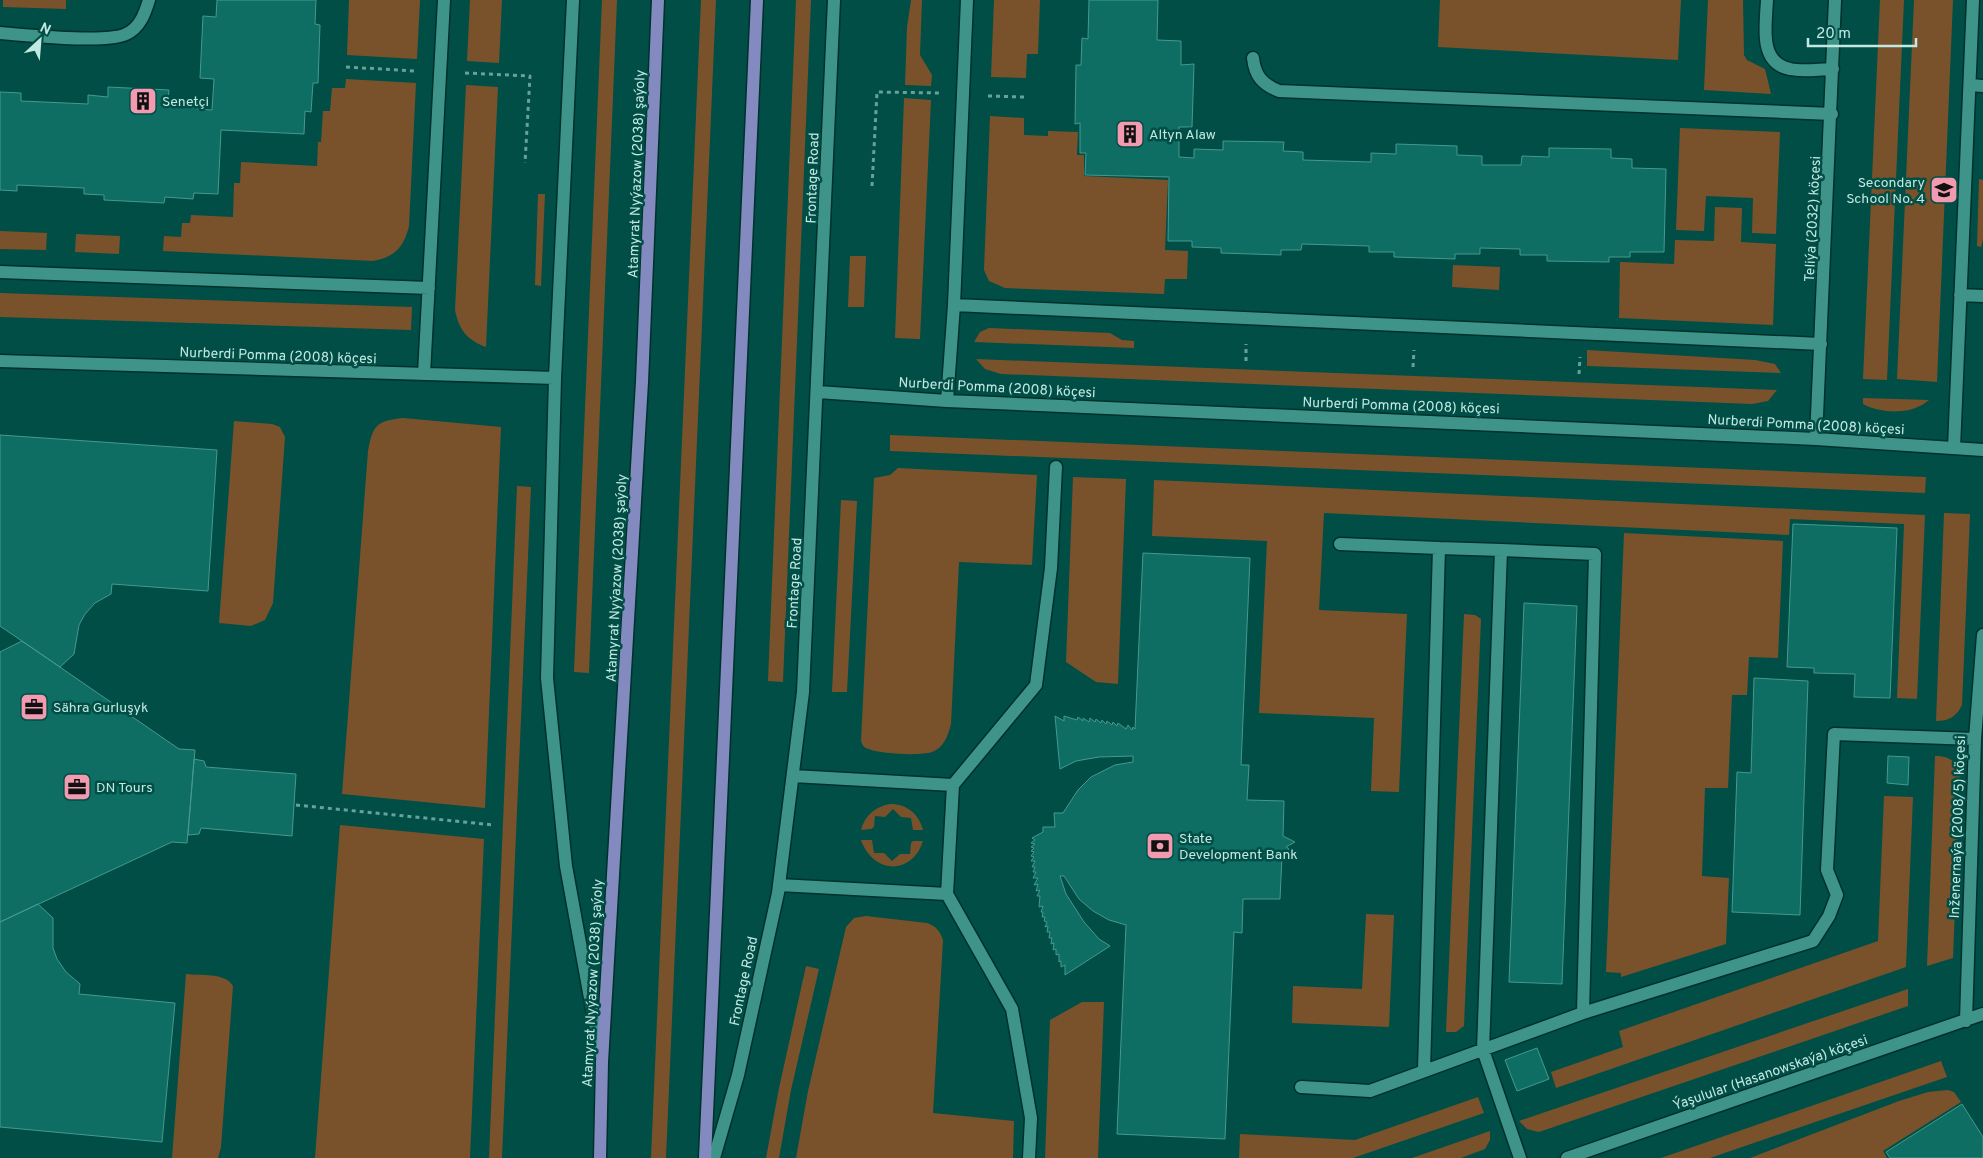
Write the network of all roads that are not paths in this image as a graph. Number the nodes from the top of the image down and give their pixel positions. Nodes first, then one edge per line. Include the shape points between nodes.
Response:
1 (149, 0) edge
2 (444, 0) edge
3 (574, 0) edge
4 (658, 0) edge
5 (757, 0) edge
6 (834, 0) edge
7 (967, 0) edge
8 (1767, 0) edge
9 (1835, 0) edge
10 (1973, 0) edge
11 (0, 34) edge
12 (1253, 58) dead end
13 (1833, 69) junction
14 (1970, 86) junction
15 (1983, 86) edge
16 (1832, 114) junction
17 (0, 272) edge
18 (428, 288) junction
19 (1960, 295) junction
20 (1983, 296) edge
21 (954, 305) junction
22 (1821, 344) junction
23 (0, 361) edge
24 (424, 374) junction
25 (555, 378) junction
26 (818, 392) junction
27 (948, 401) junction
28 (1816, 439) junction
29 (1954, 448) junction
30 (1983, 450) edge
31 (1056, 467) dead end
32 (1340, 544) dead end
33 (1439, 548) junction
34 (1501, 550) junction
35 (1983, 635) edge
36 (1975, 739) junction
37 (793, 776) junction
38 (953, 785) junction
39 (779, 886) junction
40 (947, 894) junction
41 (1583, 1013) junction
42 (1983, 1014) edge
43 (1966, 1021) junction
44 (1483, 1050) junction
45 (602, 1062) junction
46 (1424, 1070) junction
47 (1301, 1087) dead end
48 (1581, 1156) edge
49 (600, 1158) edge
50 (706, 1158) edge
51 (714, 1158) edge
52 (1029, 1158) edge
53 (1520, 1158) edge
54 (1567, 1158) edge

1 - 11 street via 136,27 126,34 105,39
2 - 18 street
3 - 25 street
4 - 45 main road, Atamyrat Nyýazow (2038) şaýoly via 642,392
5 - 50 main road
6 - 26 street, Frontage Road
7 - 21 street
8 - 13 street via 1766,49 1774,61 1789,69
9 - 13 street, Teliýa (2032) köçesi
10 - 14 street
12 - 16 street via 1255,72 1265,85 1279,91
13 - 16 street, Teliýa (2032) köçesi
14 - 15 street
14 - 19 street
16 - 22 street, Teliýa (2032) köçesi
17 - 18 street
18 - 24 street
19 - 20 street
19 - 29 street
21 - 22 street
21 - 27 street
22 - 28 street, Teliýa (2032) köçesi
23 - 24 street, Nurberdi Pomma (2008) köçesi
24 - 25 street, Nurberdi Pomma (2008) köçesi
25 - 45 street via 546,678 566,866
26 - 27 street, Nurberdi Pomma (2008) köçesi
26 - 37 street, Frontage Road via 804,692
27 - 28 street, Nurberdi Pomma (2008) köçesi
28 - 29 street, Nurberdi Pomma (2008) köçesi
29 - 30 street, Nurberdi Pomma (2008) köçesi
31 - 38 street via 1051,568 1036,685
32 - 33 street
33 - 34 street
33 - 46 street
34 - 41 street via 1595,554
34 - 44 street
35 - 36 street, Inženernaýa (2008/5) köçesi
36 - 41 street via 1834,734 1827,870 1838,895 1813,941
36 - 43 street, Inženernaýa (2008/5) köçesi
37 - 38 street
37 - 39 street, Frontage Road
38 - 40 street
39 - 40 street
39 - 51 street, Frontage Road via 740,1066
40 - 52 street via 1012,1009 1031,1118
41 - 44 street
42 - 43 street, Ýaşulular (Hasanowskaýa) köçesi
43 - 48 street, Ýaşulular (Hasanowskaýa) köçesi
44 - 46 street
44 - 53 street
45 - 49 main road, Atamyrat Nyýazow (2038) şaýoly
46 - 47 street via 1370,1091
48 - 54 street, Ýaşulular (Hasanowskaýa) köçesi

